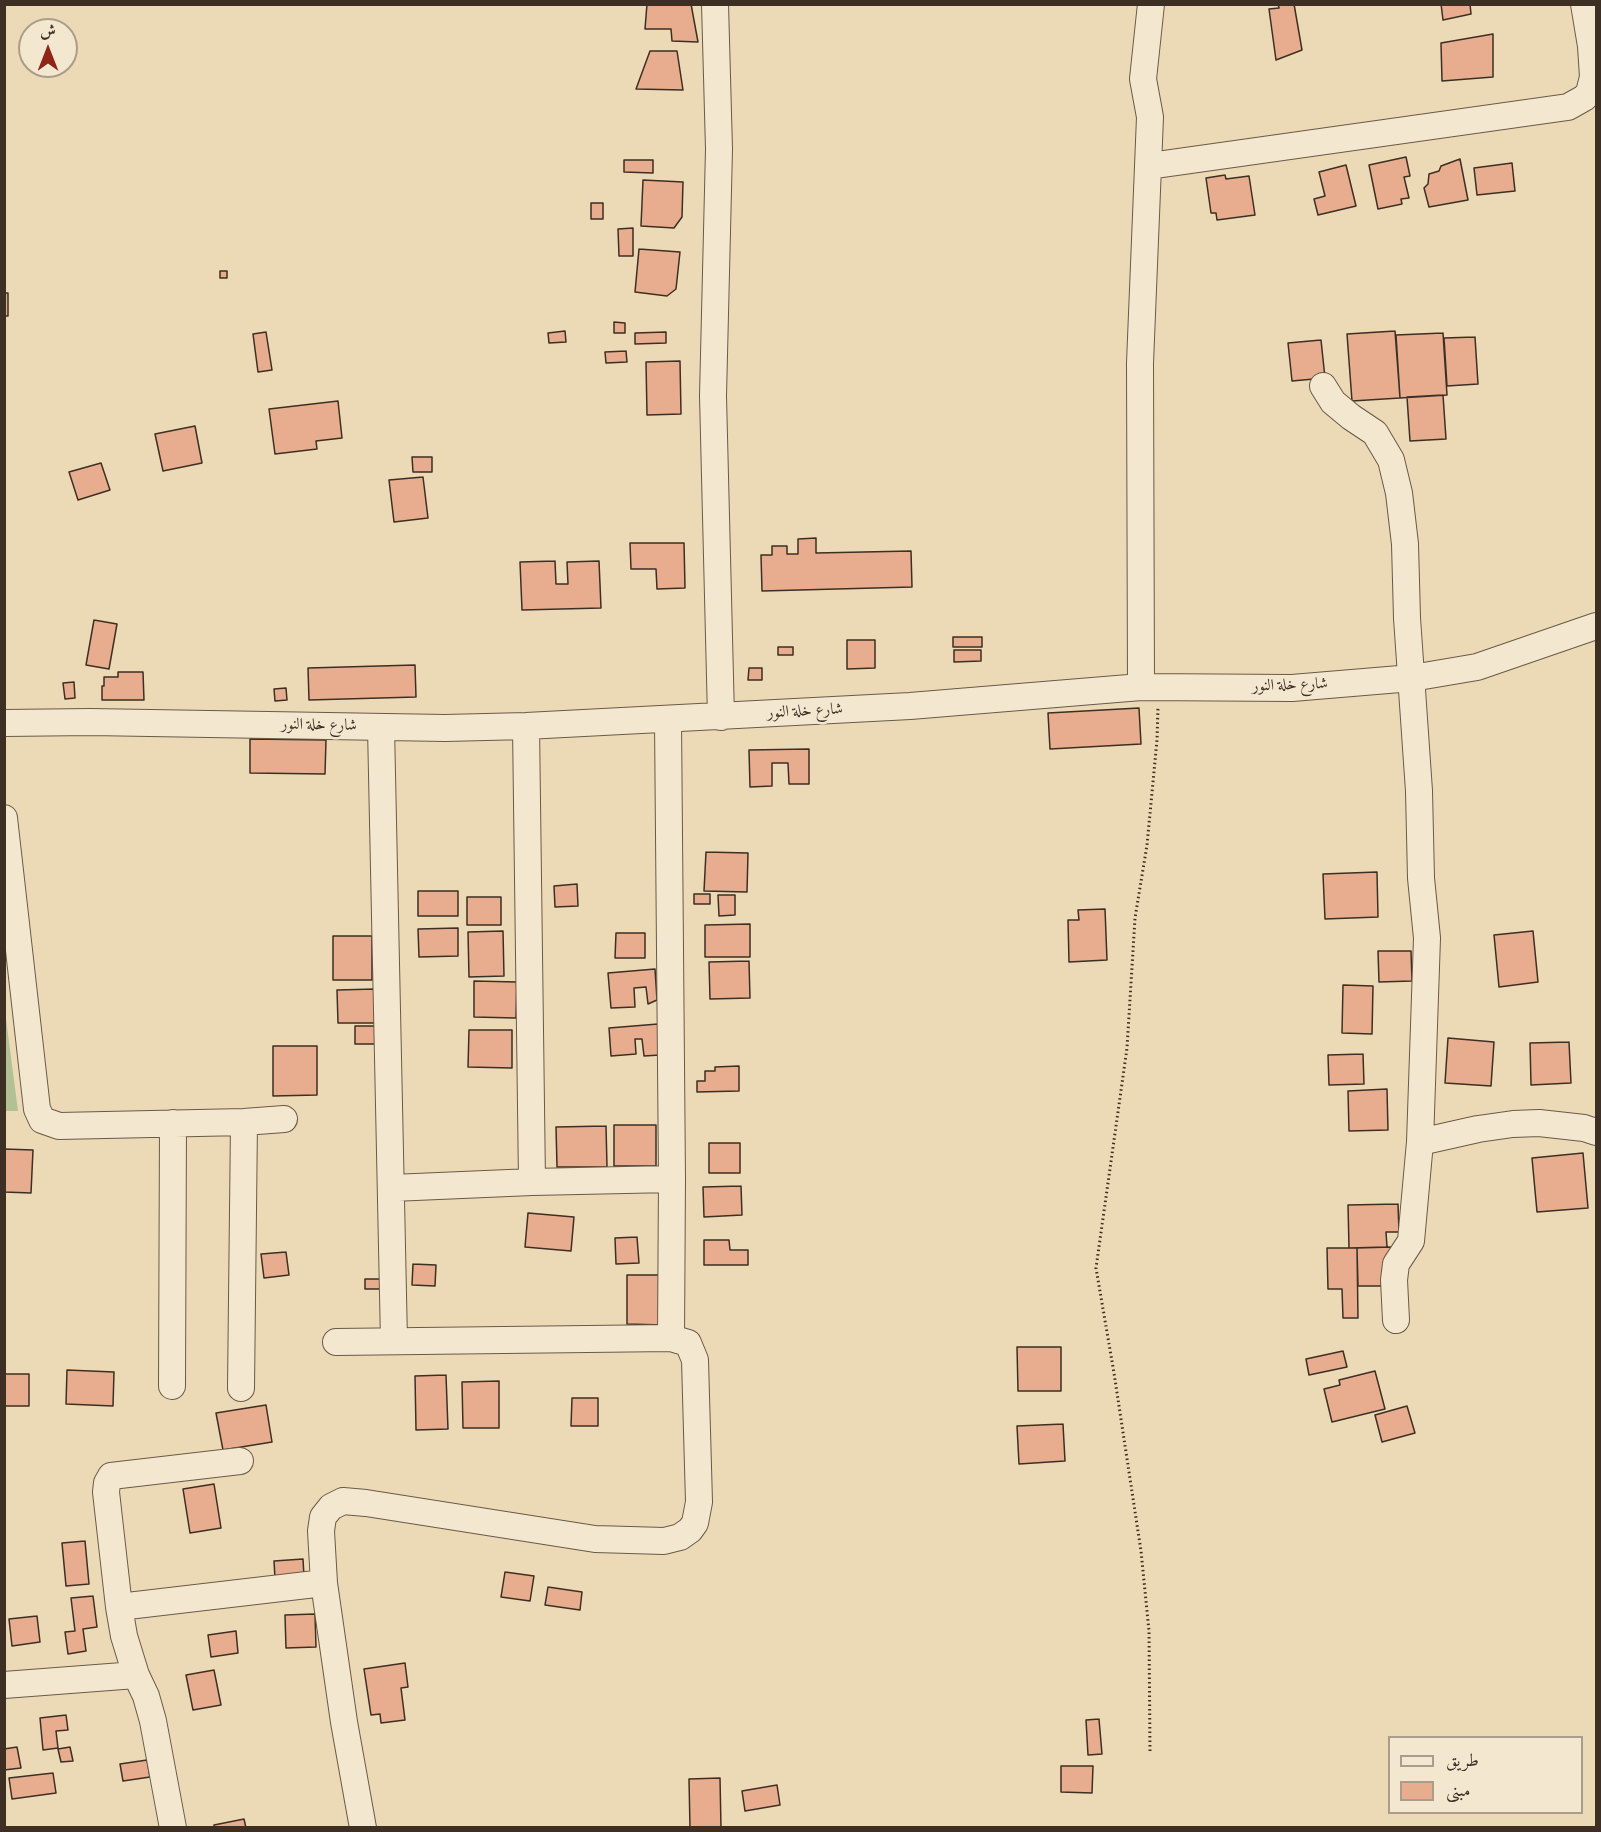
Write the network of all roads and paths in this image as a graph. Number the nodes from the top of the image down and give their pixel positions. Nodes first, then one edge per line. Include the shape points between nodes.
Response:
1 (715, 4) edge
2 (1151, 4) edge
3 (1584, 4) edge
4 (1149, 166) junction
5 (1323, 386) dead end
6 (1596, 626) edge
7 (1412, 678) junction
8 (1150, 687) junction
9 (721, 717) junction
10 (668, 720) junction
11 (4, 723) edge
12 (526, 726) junction
13 (381, 727) junction
14 (4, 818) edge
15 (284, 1119) dead end
16 (244, 1122) junction
17 (173, 1123) junction
18 (1596, 1132) edge
19 (1420, 1142) junction
20 (672, 1179) junction
21 (532, 1182) junction
22 (392, 1188) junction
23 (1396, 1320) dead end
24 (671, 1338) junction
25 (394, 1341) junction
26 (336, 1342) dead end
27 (172, 1386) dead end
28 (241, 1388) dead end
29 (240, 1461) dead end
30 (324, 1583) junction
31 (119, 1607) junction
32 (136, 1675) junction
33 (4, 1685) edge
34 (1150, 1751) dead end
35 (173, 1827) edge
36 (363, 1827) edge

1 - 9 street via 718,149 712,396
2 - 4 street via 1143,79 1150,117
3 - 4 street via 1593,77 1589,93 1568,107
4 - 8 street via 1140,363
5 - 7 street via 1334,402 1375,433 1391,460 1405,544
6 - 7 street, شارع خلة النور via 1477,667
7 - 8 street, شارع خلة النور via 1292,688
7 - 19 street via 1427,938
8 - 9 street, شارع خلة النور
8 - 34 path via 1156,752 1135,918 1126,1048 1096,1268 1141,1551 1149,1631
9 - 10 street, شارع خلة النور
10 - 12 street, شارع خلة النور
10 - 20 street
11 - 13 street, شارع خلة النور
12 - 13 street, شارع خلة النور
12 - 21 street
13 - 22 street
14 - 17 street via 42,1120 59,1126
15 - 16 street
16 - 17 street
16 - 28 street
17 - 27 street
18 - 19 street via 1539,1123 1513,1124
19 - 23 street via 1411,1241 1396,1264
20 - 21 street
20 - 24 street
21 - 22 street
22 - 25 street
24 - 25 street
24 - 30 street via 688,1343 695,1360 699,1502 690,1530 664,1541 595,1539 343,1501 323,1517
25 - 26 street
29 - 31 street via 111,1476 106,1492
30 - 31 street
30 - 36 street
31 - 32 street
32 - 33 street
32 - 35 street via 153,1721

